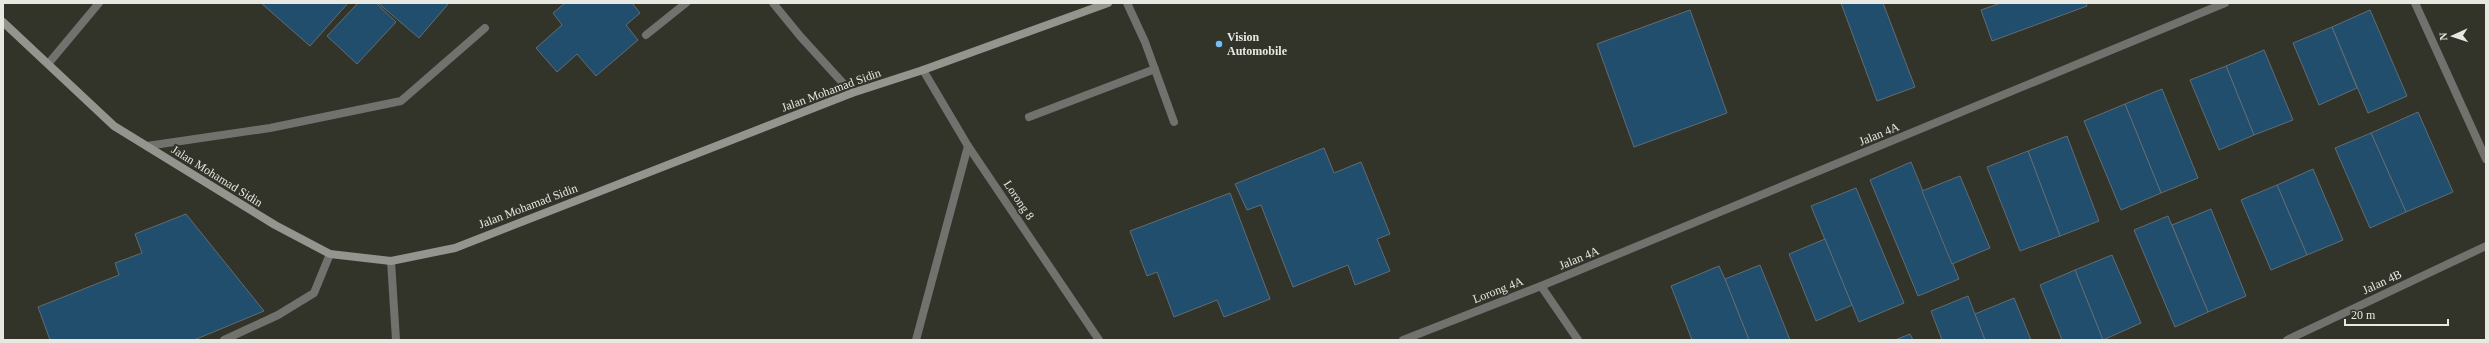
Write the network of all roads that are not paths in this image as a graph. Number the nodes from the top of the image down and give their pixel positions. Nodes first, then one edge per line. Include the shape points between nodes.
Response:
1 (99, 3) edge
2 (686, 3) edge
3 (773, 3) edge
4 (1108, 3) edge
5 (1127, 3) edge
6 (2225, 3) edge
7 (2415, 3) edge
8 (3, 22) edge
9 (485, 28) dead end
10 (646, 35) dead end
11 (48, 64) junction
12 (1154, 69) junction
13 (924, 70) junction
14 (852, 93) junction
15 (1029, 117) dead end
16 (1174, 122) dead end
17 (147, 146) junction
18 (968, 146) junction
19 (2486, 159) edge
20 (2486, 246) edge
21 (330, 254) junction
22 (391, 262) junction
23 (1541, 286) junction
24 (224, 340) edge
25 (396, 340) edge
26 (916, 340) edge
27 (1099, 340) edge
28 (1403, 340) edge
29 (1578, 340) edge
30 (2287, 340) edge

1 - 11 street
2 - 10 street
3 - 14 street
4 - 13 main road, Jalan Mohamad Sidin
5 - 12 street
6 - 23 street, Jalan 4A
7 - 19 street
8 - 11 main road, Jalan Mohamad Sidin
9 - 17 street via 400,101 270,128
11 - 17 main road, Jalan Mohamad Sidin via 114,126
12 - 15 street
12 - 16 street
13 - 14 main road, Jalan Mohamad Sidin
13 - 18 street, Lorong 8
14 - 22 main road, Jalan Mohamad Sidin via 455,248
17 - 21 main road, Jalan Mohamad Sidin via 275,225
18 - 26 street
18 - 27 street, Lorong 8
20 - 30 street, Jalan 4B
21 - 22 main road, Jalan Mohamad Sidin
21 - 24 street via 314,294 278,315
22 - 25 street
23 - 28 street, Lorong 4A
23 - 29 street, Lorong 4A

